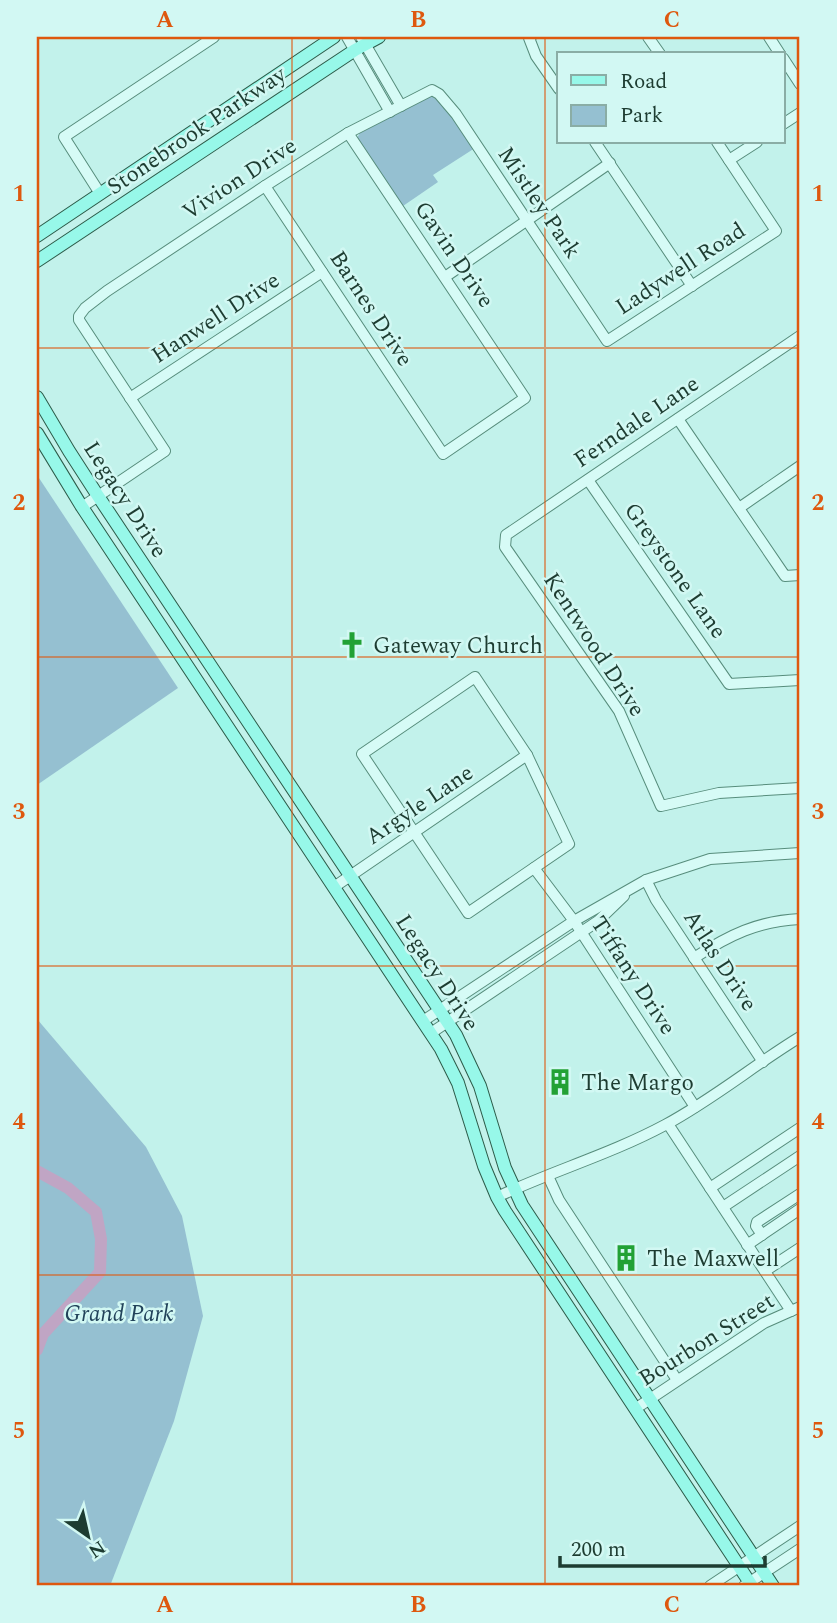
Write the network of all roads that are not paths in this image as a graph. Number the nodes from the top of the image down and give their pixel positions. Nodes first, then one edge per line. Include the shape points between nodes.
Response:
1 (214, 37) edge
2 (334, 37) edge
3 (347, 37) edge
4 (379, 37) edge
5 (530, 37) edge
6 (648, 37) edge
7 (769, 37) edge
8 (360, 44) edge
9 (659, 52) edge
10 (779, 52) edge
11 (784, 59) edge
12 (800, 84) edge
13 (557, 86) edge
14 (432, 90) joint
15 (401, 106) junction
16 (390, 112) junction
17 (800, 113) edge
18 (784, 123) edge
19 (348, 133) junction
20 (596, 144) edge
21 (718, 144) edge
22 (754, 144) edge
23 (729, 160) junction
24 (610, 163) junction
25 (265, 186) junction
26 (99, 192) junction
27 (112, 211) junction
28 (527, 220) junction
29 (37, 236) edge
30 (37, 261) edge
31 (322, 272) junction
32 (445, 276) junction
33 (692, 286) junction
34 (800, 336) edge
35 (607, 341) joint
36 (37, 397) edge
37 (131, 398) junction
38 (525, 398) joint
39 (678, 419) junction
40 (37, 433) edge
41 (800, 466) edge
42 (588, 480) junction
43 (98, 496) junction
44 (82, 507) junction
45 (739, 508) junction
46 (505, 547) joint
47 (800, 575) edge
48 (214, 671) junction
49 (800, 680) edge
50 (198, 681) junction
51 (527, 755) junction
52 (800, 788) edge
53 (414, 832) junction
54 (800, 853) edge
55 (534, 868) junction
56 (350, 876) junction
57 (646, 880) junction
58 (334, 887) junction
59 (631, 889) junction
60 (800, 919) edge
61 (574, 921) junction
62 (581, 932) junction
63 (694, 958) junction
64 (439, 1011) junction
65 (423, 1021) junction
66 (447, 1023) junction
67 (431, 1033) junction
68 (800, 1037) edge
69 (763, 1062) junction
70 (695, 1107) junction
71 (668, 1124) junction
72 (800, 1128) edge
73 (800, 1156) edge
74 (548, 1176) junction
75 (710, 1188) junction
76 (514, 1189) junction
77 (800, 1194) edge
78 (497, 1197) junction
79 (723, 1208) junction
80 (800, 1209) edge
81 (762, 1235) junction
82 (747, 1245) junction
83 (800, 1248) edge
84 (765, 1271) junction
85 (795, 1309) edge
86 (677, 1380) junction
87 (650, 1399) junction
88 (635, 1409) junction
89 (800, 1526) edge
90 (800, 1549) edge
91 (754, 1557) junction
92 (739, 1566) junction
93 (764, 1573) junction
94 (749, 1585) edge
95 (710, 1586) edge
96 (773, 1586) edge

1 - 26 street via 64,137
2 - 26 main road, Stonebrook Parkway
3 - 8 street
4 - 8 main road, Stonebrook Parkway
5 - 13 street via 536,56
6 - 9 street
7 - 10 street
8 - 15 street
8 - 16 street
8 - 27 main road, Stonebrook Parkway
11 - 12 street
14 - 15 street, Vivion Drive
14 - 28 street, Mistley Park via 456,114
15 - 16 street, Vivion Drive
16 - 19 street, Vivion Drive
17 - 18 street
19 - 25 street, Vivion Drive
19 - 32 street, Gavin Drive
20 - 24 street
21 - 23 street
22 - 23 street
23 - 33 street, Ladywell Road via 776,231
24 - 28 street
24 - 33 street
25 - 31 street, Barnes Drive
25 - 37 street, Vivion Drive via 107,290 79,316
26 - 27 main road
26 - 29 main road, Stonebrook Parkway
27 - 30 main road, Stonebrook Parkway
28 - 32 street
28 - 35 street, Mistley Park
31 - 37 street, Hanwell Drive
31 - 38 street, Barnes Drive via 443,454
32 - 38 street, Gavin Drive
33 - 35 street, Ladywell Road
34 - 39 street, Ferndale Lane
36 - 43 main road, Legacy Drive
37 - 43 street via 165,451
39 - 42 street, Ferndale Lane
39 - 45 street
40 - 44 main road, Legacy Drive
41 - 45 street
42 - 46 street, Ferndale Lane via 506,535
42 - 49 street, Greystone Lane via 729,684
43 - 44 street
43 - 48 main road, Legacy Drive
44 - 50 main road, Legacy Drive
45 - 47 street via 785,576
46 - 52 street, Kentwood Drive via 619,711 661,806 719,793
48 - 50 main road
48 - 56 main road, Legacy Drive
50 - 58 main road, Legacy Drive
51 - 53 street, Argyle Lane
51 - 53 street via 475,677 362,754
51 - 55 street via 569,844
53 - 55 street via 468,913
53 - 56 street, Argyle Lane
54 - 57 street via 710,859
55 - 61 street, Tiffany Drive
56 - 58 street, Argyle Lane
56 - 64 main road, Legacy Drive
57 - 59 street
57 - 63 street, Atlas Drive
58 - 65 main road, Legacy Drive
59 - 61 street
59 - 62 street
60 - 63 street via 742,930
61 - 62 street, Tiffany Drive
61 - 64 street
62 - 66 street
62 - 70 street, Tiffany Drive
63 - 69 street, Atlas Drive
64 - 65 street
64 - 66 main road, Legacy Drive
65 - 67 main road, Legacy Drive
66 - 67 street
66 - 76 main road, Legacy Drive via 480,1086
67 - 78 main road, Legacy Drive via 458,1083
68 - 69 street
69 - 70 street
70 - 71 street
71 - 74 street
71 - 75 street
72 - 75 street
73 - 79 street
74 - 76 street
74 - 86 street via 559,1200
75 - 79 street
76 - 78 street
76 - 87 main road, Legacy Drive
77 - 81 street via 757,1222
78 - 88 main road, Legacy Drive
79 - 82 street
80 - 81 street
81 - 82 street
82 - 84 street
83 - 84 street
84 - 85 street
85 - 86 street, Bourbon Street via 764,1323
86 - 87 street, Bourbon Street
87 - 88 street, Bourbon Street
87 - 91 main road, Legacy Drive
88 - 92 main road, Legacy Drive
89 - 91 street
90 - 93 street
91 - 92 street
91 - 93 main road, Legacy Drive
92 - 94 main road, Legacy Drive
92 - 95 street
93 - 94 street
93 - 96 main road, Legacy Drive

